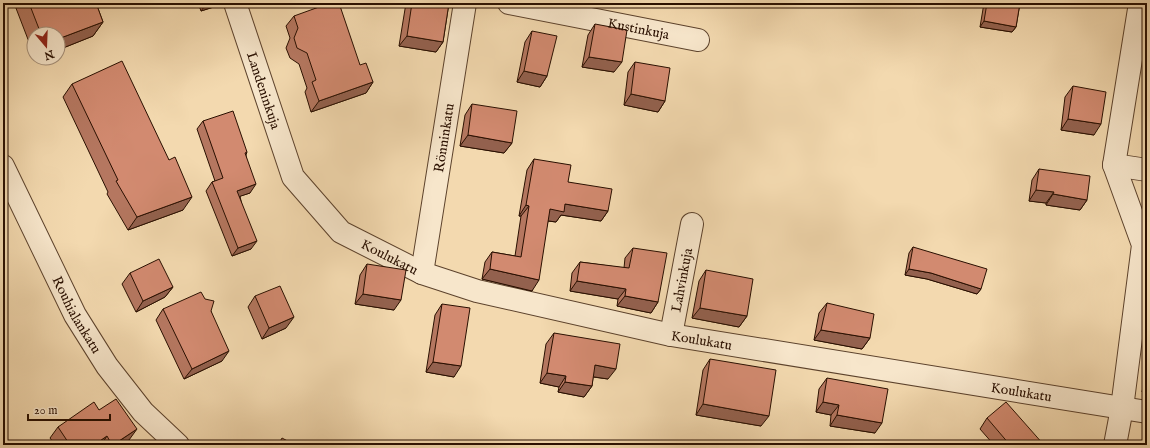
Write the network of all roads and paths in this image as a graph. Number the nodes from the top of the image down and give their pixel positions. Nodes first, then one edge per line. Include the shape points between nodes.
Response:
1 (235, 3) edge
2 (465, 3) edge
3 (509, 3) edge
4 (1140, 3) edge
5 (698, 40) dead end
6 (1114, 165) junction
7 (3, 166) edge
8 (1147, 170) edge
9 (293, 177) joint
10 (692, 224) dead end
11 (422, 273) junction
12 (671, 335) junction
13 (1122, 408) junction
14 (1147, 412) edge
15 (178, 445) edge
16 (1115, 445) edge

1 - 9 street, Landeninkuja
2 - 11 street, Rönninkatu
3 - 5 street, Kustinkuja
4 - 6 street
6 - 8 street
6 - 13 street via 1143,244
7 - 15 street, Rouhialankatu via 75,315 108,366 143,412
9 - 11 street, Koulukatu via 341,232
10 - 12 street, Lahvinkuja
11 - 12 street, Koulukatu via 478,291
12 - 13 street, Koulukatu
13 - 14 street, Koulukatu
13 - 16 street

